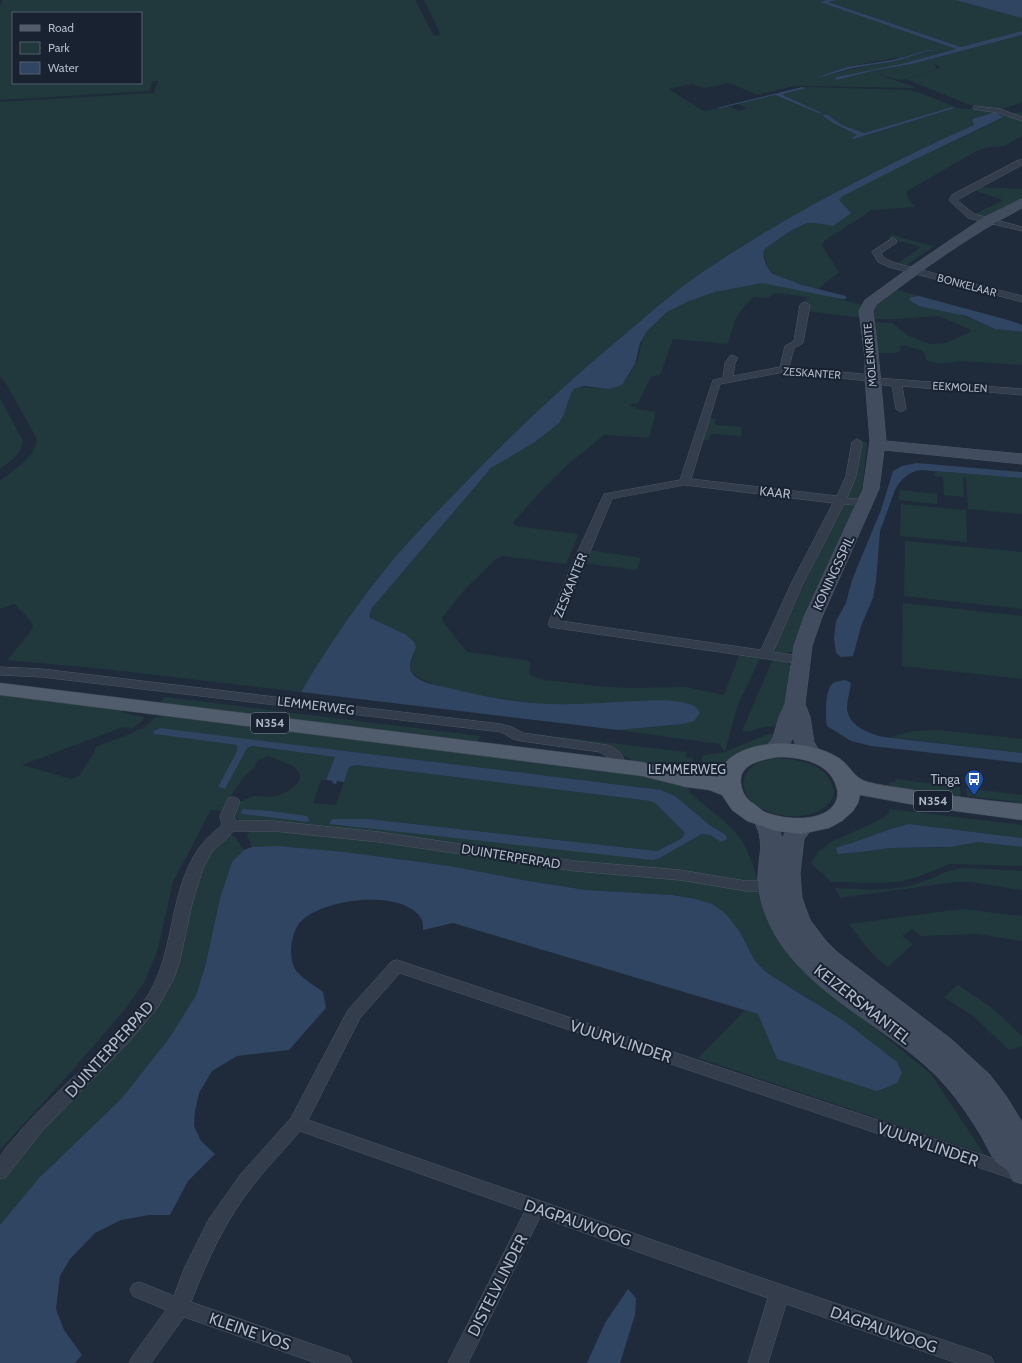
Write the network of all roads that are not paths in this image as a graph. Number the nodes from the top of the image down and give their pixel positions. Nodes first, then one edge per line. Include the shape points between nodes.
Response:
1 (975, 108) dead end
2 (1022, 119) edge
3 (1022, 162) edge
4 (1022, 203) edge
5 (987, 221) junction
6 (1022, 230) edge
7 (893, 241) dead end
8 (913, 271) junction
9 (1022, 299) edge
10 (805, 305) dead end
11 (733, 358) dead end
12 (784, 369) junction
13 (728, 379) junction
14 (872, 379) junction
15 (897, 383) junction
16 (1022, 392) edge
17 (901, 409) dead end
18 (858, 442) dead end
19 (878, 445) junction
20 (1022, 459) edge
21 (685, 482) junction
22 (841, 499) junction
23 (865, 503) junction
24 (766, 654) junction
25 (801, 660) junction
26 (0, 671) edge
27 (0, 689) edge
28 (795, 704) junction
29 (773, 750) junction
30 (811, 754) junction
31 (617, 766) junction
32 (731, 779) junction
33 (847, 782) junction
34 (233, 802) dead end
35 (845, 805) junction
36 (1022, 812) edge
37 (764, 820) junction
38 (1022, 820) edge
39 (230, 826) junction
40 (803, 826) junction
41 (779, 880) junction
42 (297, 1123) junction
43 (1021, 1162) edge
44 (0, 1172) edge
45 (536, 1207) junction
46 (140, 1290) dead end
47 (779, 1293) junction
48 (180, 1307) junction
49 (139, 1363) edge
50 (342, 1363) edge
51 (458, 1363) edge
52 (758, 1363) edge
53 (984, 1363) edge

1 - 2 street via 993,110
3 - 5 street via 953,200 971,216
4 - 5 street, MOLENKRITE
5 - 6 street
5 - 8 street, MOLENKRITE
7 - 8 street, BONKELAAR via 876,252 881,260
8 - 9 street, BONKELAAR
8 - 14 street, MOLENKRITE via 870,303 866,311
10 - 12 street via 798,343 790,346
11 - 13 street
12 - 13 street, ZESKANTER
12 - 14 street, ZESKANTER
13 - 21 street, ZESKANTER via 714,385
14 - 15 street, EEKMOLEN
14 - 19 street, MOLENKRITE
15 - 16 street, EEKMOLEN
15 - 17 street
18 - 22 street, KONINGSSPIL via 851,476
19 - 20 street
19 - 23 street, KONINGSSPIL via 871,489
21 - 22 street, KAAR
21 - 24 street, ZESKANTER via 608,496 554,624
22 - 23 street, KAAR
22 - 24 street, KONINGSSPIL via 797,584
23 - 25 street, KONINGSSPIL via 813,617
24 - 25 street, ZESKANTER
25 - 28 street, KONINGSSPIL
26 - 31 street, LEMMERWEG via 48,674 501,728 510,730 521,738 602,748 617,756
27 - 31 main road, LEMMERWEG / N354
28 - 29 street, KONINGSSPIL via 790,712 783,740
28 - 30 street, KONINGSSPIL via 800,713 803,742
29 - 30 main road, N354
29 - 32 main road, N354 via 747,757
30 - 33 main road, N354 via 835,768
31 - 32 main road, LEMMERWEG / N354 via 642,768 686,780 713,784
32 - 37 main road via 733,798 743,809
33 - 35 main road via 849,794
33 - 36 main road, N354 via 872,791
34 - 39 street via 227,816
35 - 38 main road, N354 via 869,803
35 - 40 main road via 831,818
37 - 40 main road via 783,825
37 - 41 street, KEIZERSMANTEL via 770,826 773,838 769,867
39 - 41 street, DUINTERPERPAD via 266,825 347,833 575,866 692,876 746,886 763,886
39 - 44 street, DUINTERPERPAD via 204,852 196,868 174,958 157,995 124,1037 18,1147
40 - 41 street, KEIZERSMANTEL via 795,833
41 - 43 street, KEIZERSMANTEL via 775,909 793,944 831,981 936,1061 973,1103 1006,1155
42 - 43 street, VUURVLINDER via 354,1014 397,966
42 - 45 street, DAGPAUWOOG
42 - 48 street via 247,1179 216,1225 194,1269
45 - 47 street, DAGPAUWOOG
45 - 51 street, DISTELVLINDER
46 - 48 street, KLEINE VOS
47 - 52 street
47 - 53 street, DAGPAUWOOG
48 - 49 street
48 - 50 street, KLEINE VOS

